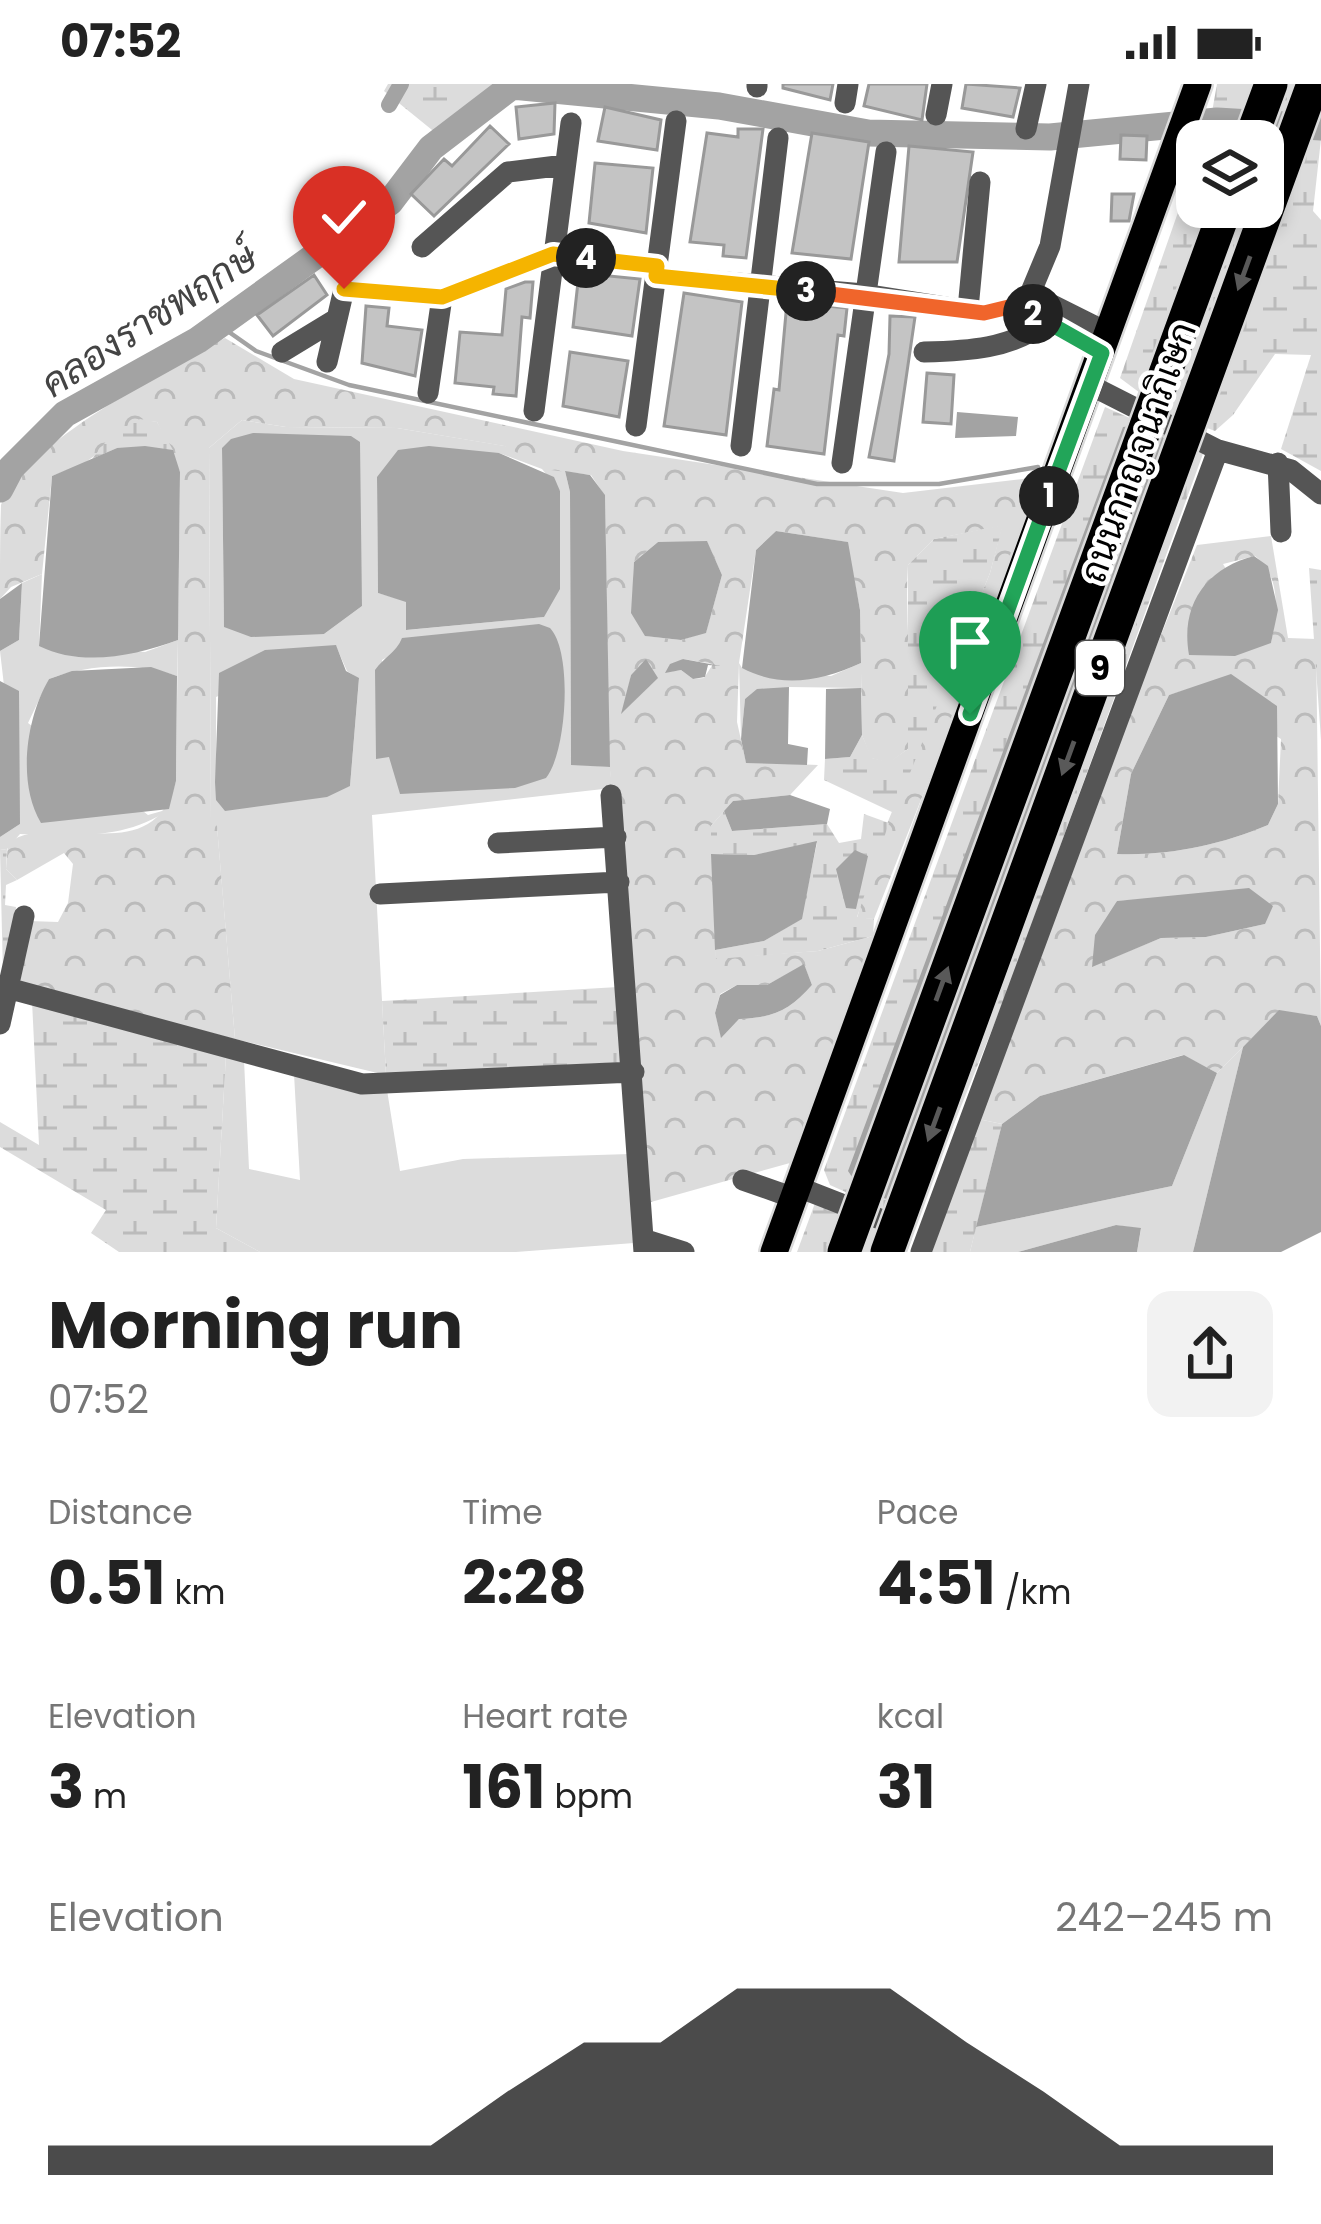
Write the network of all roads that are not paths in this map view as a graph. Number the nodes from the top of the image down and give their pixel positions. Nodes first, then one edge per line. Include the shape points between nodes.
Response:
1 (942, 84) edge
2 (1036, 84) edge
3 (1079, 84) edge
4 (1271, 84) edge
5 (1313, 84) edge
6 (1196, 90) edge
7 (936, 116) dead end
8 (1258, 120) edge
9 (676, 122) dead end
10 (571, 123) dead end
11 (1026, 129) dead end
12 (778, 138) dead end
13 (886, 152) dead end
14 (565, 165) junction
15 (980, 182) dead end
16 (1218, 228) edge
17 (422, 247) dead end
18 (553, 254) junction
19 (657, 271) junction
20 (759, 287) junction
21 (864, 295) junction
22 (442, 297) junction
23 (1023, 300) junction
24 (968, 309) junction
25 (333, 321) junction
26 (1047, 322) junction
27 (1106, 344) junction
28 (282, 352) dead end
29 (923, 352) dead end
30 (327, 362) dead end
31 (1090, 386) junction
32 (428, 393) dead end
33 (534, 411) dead end
34 (636, 426) dead end
35 (741, 446) dead end
36 (1217, 450) junction
37 (842, 463) dead end
38 (1278, 464) junction
39 (1321, 494) edge
40 (1281, 532) dead end
41 (610, 796) dead end
42 (616, 837) junction
43 (498, 843) dead end
44 (620, 882) junction
45 (380, 894) dead end
46 (24, 916) dead end
47 (6, 988) edge
48 (0, 1024) edge
49 (634, 1072) junction
50 (742, 1180) dead end
51 (796, 1192) junction
52 (644, 1245) edge
53 (924, 1245) edge
54 (684, 1252) edge
55 (774, 1252) edge
56 (844, 1252) edge
57 (887, 1252) edge

1 - 7 street
2 - 11 street
3 - 23 street via 1050,246
4 - 8 highway
5 -> 57 highway, ถนนกาญจนาภิเษก / 9, bridge
6 - 27 main road
9 - 19 street
10 - 14 street
12 - 20 street
13 - 21 street
14 - 17 street via 508,172
14 - 18 street
15 - 24 street
56 -> 16 highway, ถนนกาญจนาภิเษก / 9, bridge
18 - 19 street
18 - 22 street
18 - 33 street
19 - 20 street
19 - 34 street
20 - 21 street
20 - 35 street
21 - 24 street
21 - 37 street
22 - 25 street via 344,289
22 - 32 street
23 - 24 street via 995,313
23 - 26 street
23 - 27 street
25 - 28 street
25 - 30 street
26 - 27 street
26 - 29 street via 985,349
27 - 31 main road
31 - 36 street
31 - 51 main road
36 - 38 street
36 - 53 street
38 - 39 street
38 - 40 street
41 - 42 street
42 - 43 street
42 - 44 street
44 - 45 street
44 - 49 street
46 - 47 street
47 - 48 street
47 - 49 street via 362,1084
49 - 52 street
50 - 51 street
51 - 53 street
51 - 55 main road
52 - 54 street

